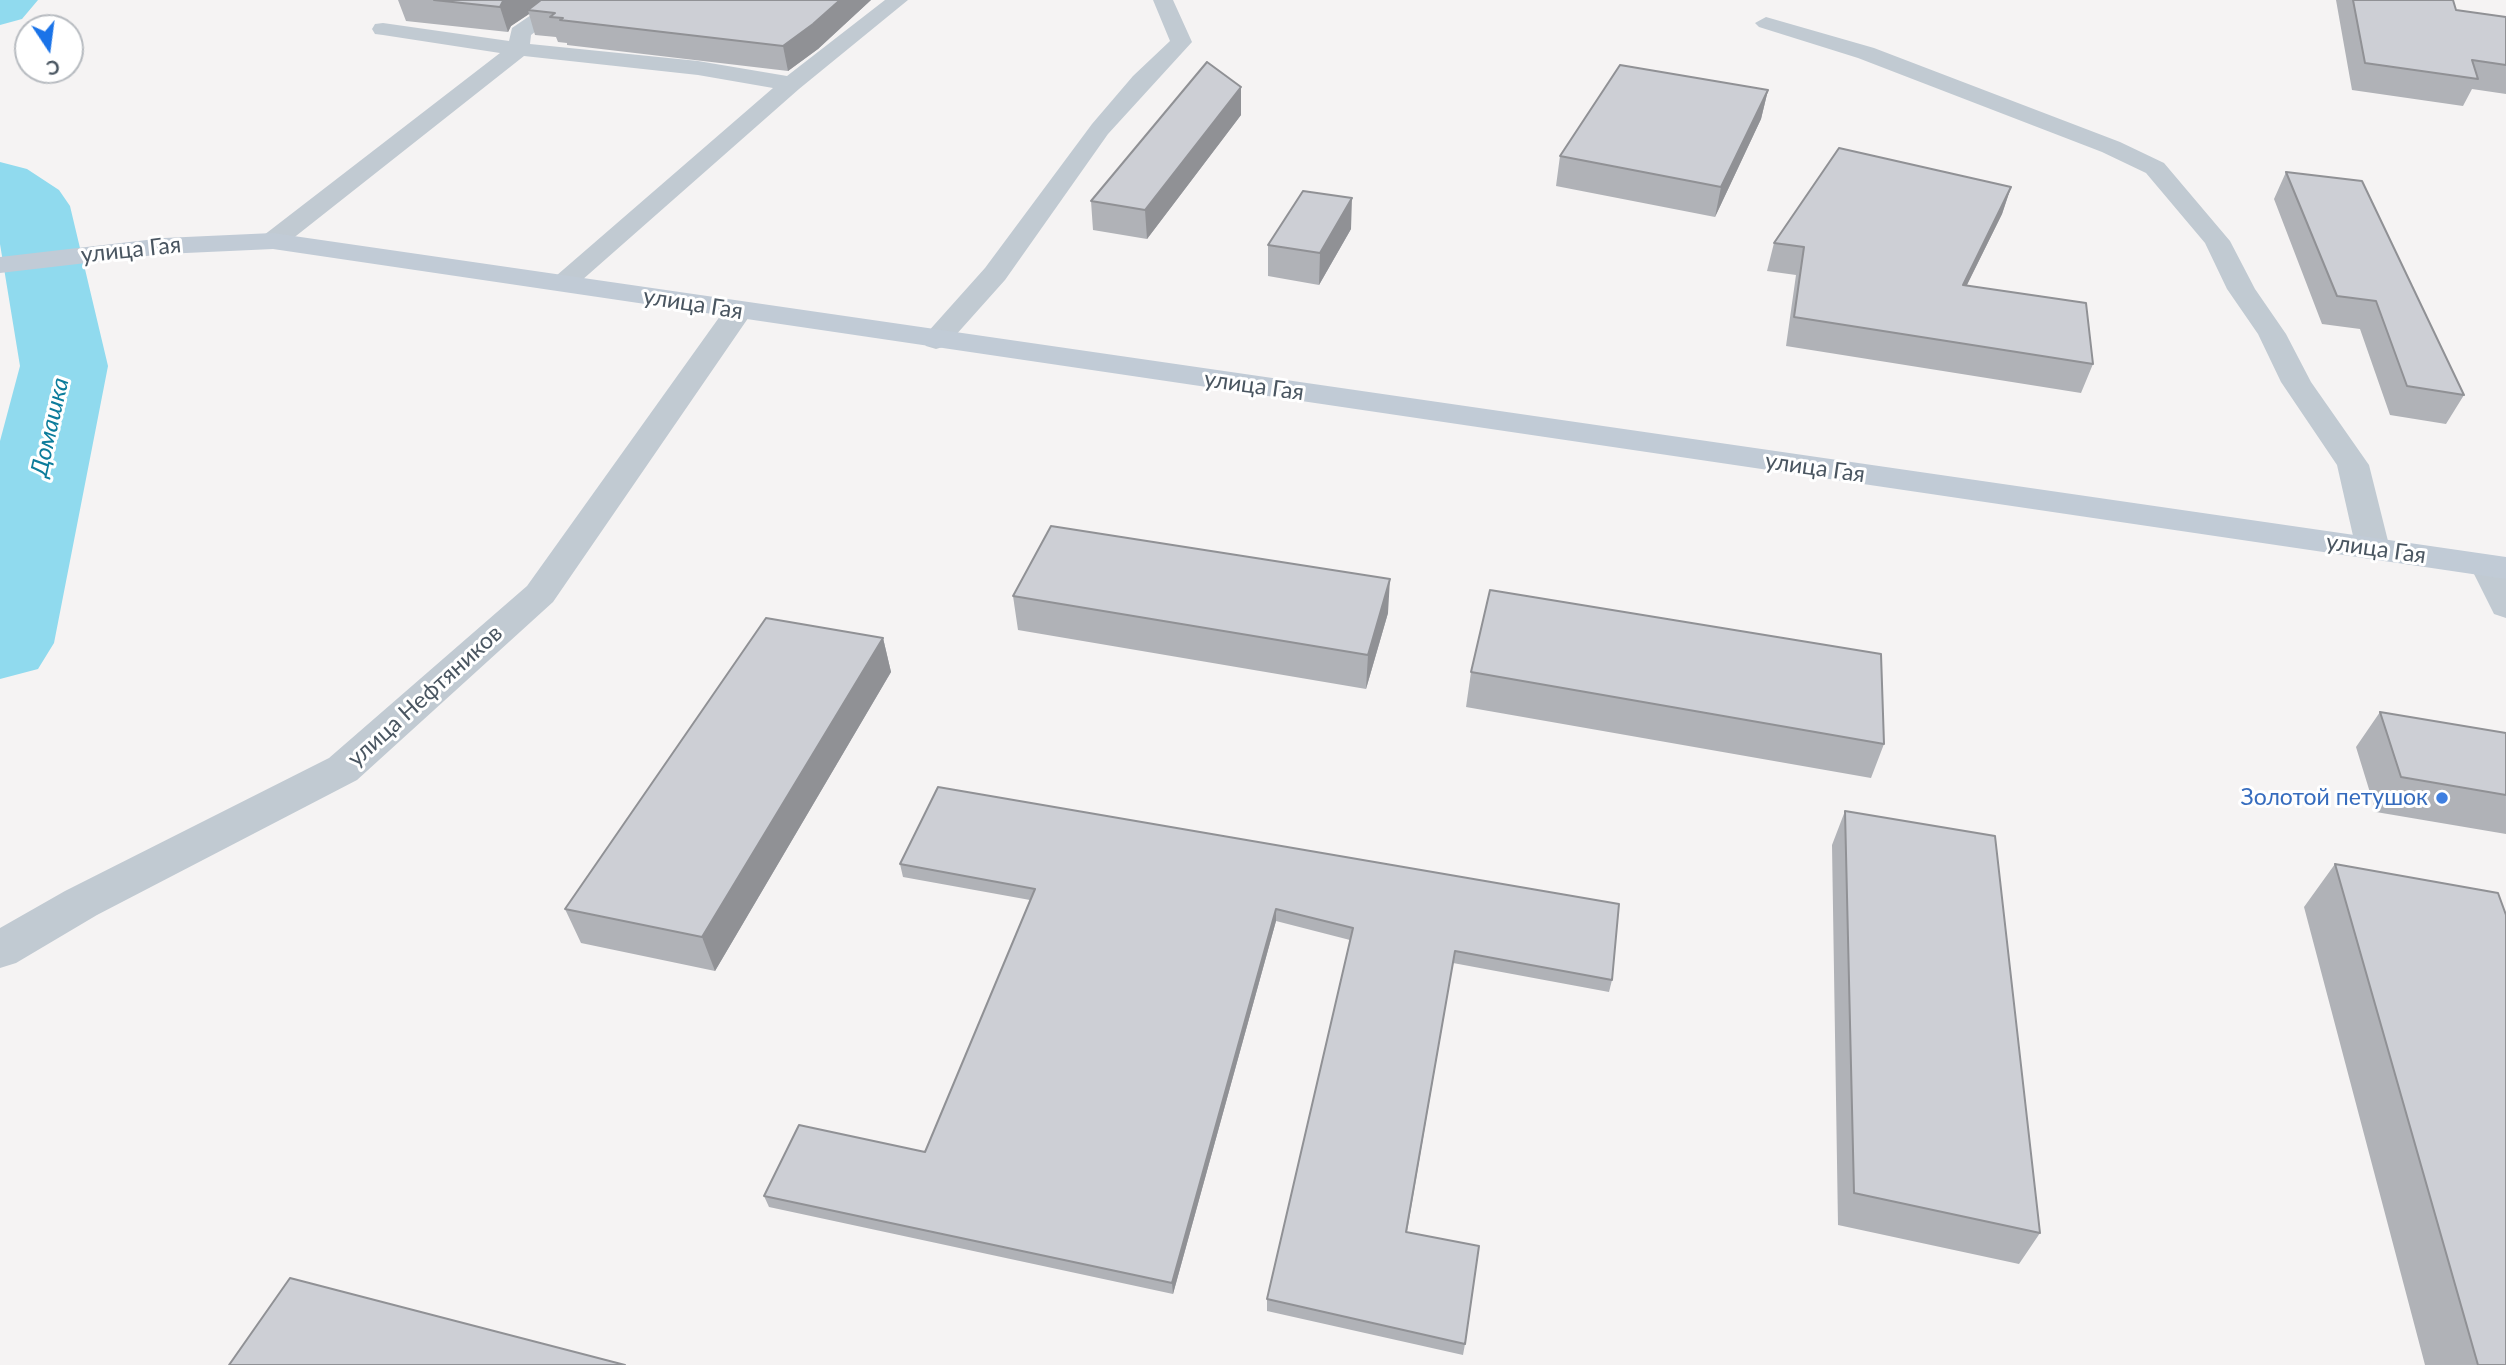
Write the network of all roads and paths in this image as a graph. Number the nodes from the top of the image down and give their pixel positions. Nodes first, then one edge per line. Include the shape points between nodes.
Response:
1 (566, 0) edge
2 (898, 0) edge
3 (1163, 0) edge
4 (1766, 23) dead end
5 (383, 29) dead end
6 (519, 49) junction
7 (791, 84) junction
8 (273, 241) junction
9 (0, 265) edge
10 (563, 282) junction
11 (738, 311) junction
12 (936, 340) junction
13 (2373, 549) junction
14 (2497, 567) edge
15 (2506, 606) edge
16 (0, 950) edge

1 - 6 lane via 520,33
2 - 7 lane
3 - 12 lane via 1181,42 1100,129 995,274
4 - 13 lane via 1866,53 2155,168 2217,240 2296,382 2353,464
5 - 6 lane
6 - 7 lane via 698,68
6 - 8 lane
7 - 10 lane
8 - 9 main road, улица Гая via 164,246
8 - 10 main road, улица Гая
10 - 11 main road, улица Гая
11 - 12 main road, улица Гая
11 - 16 street, улица Нефтяников via 540,594 343,769 81,903
12 - 13 main road, улица Гая
13 - 14 main road, улица Гая
14 - 15 lane

